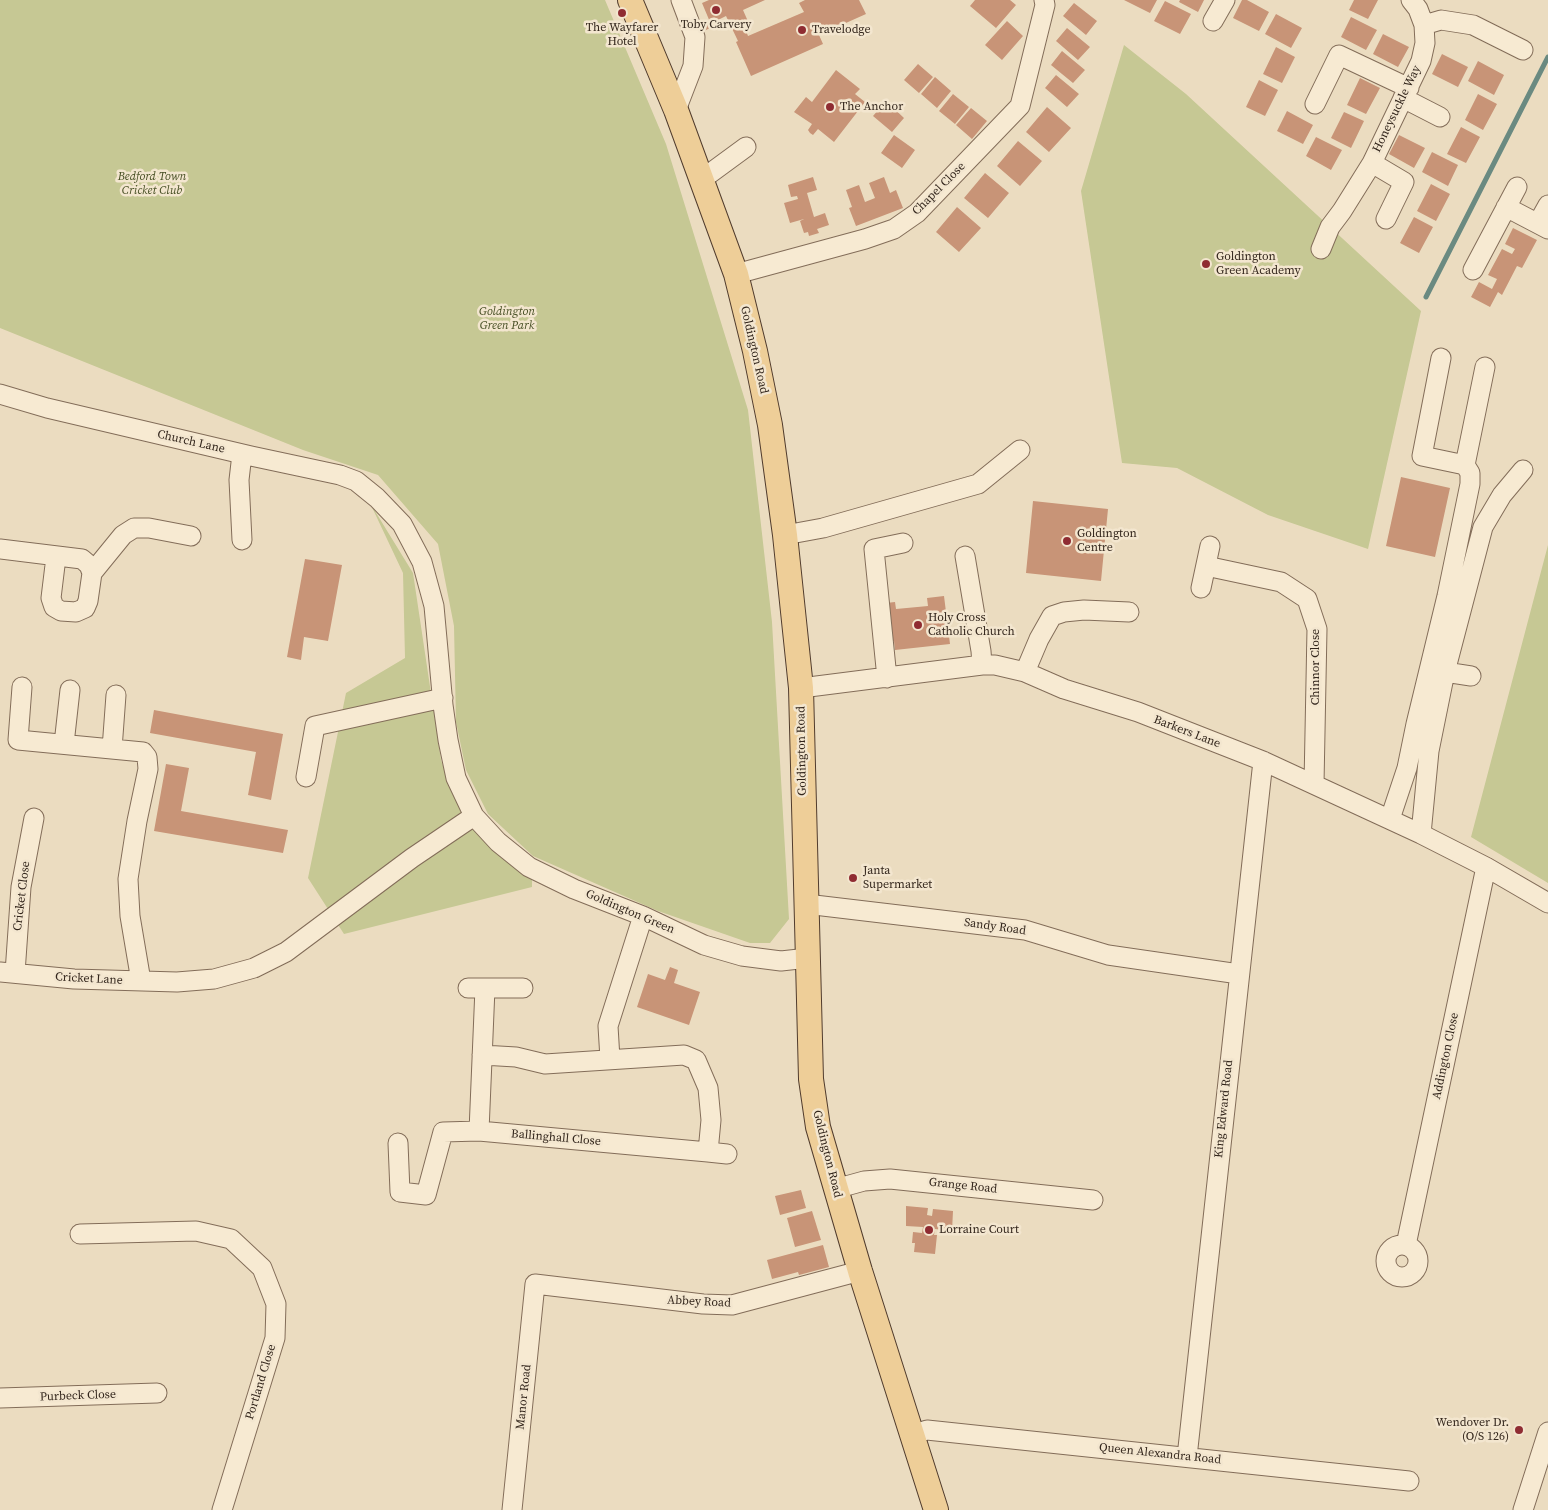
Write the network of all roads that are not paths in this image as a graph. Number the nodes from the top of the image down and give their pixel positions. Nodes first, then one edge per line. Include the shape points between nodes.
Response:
1 (630, 0) edge
2 (681, 0) edge
3 (1044, 0) edge
4 (1225, 0) edge
5 (1411, 0) edge
6 (1213, 21) dead end
7 (1424, 26) junction
8 (1522, 50) dead end
9 (1406, 93) junction
10 (1315, 104) dead end
11 (676, 110) junction
12 (1440, 118) dead end
13 (746, 147) dead end
14 (1372, 163) junction
15 (701, 180) junction
16 (1517, 187) dead end
17 (1548, 205) edge
18 (1506, 207) junction
19 (1386, 219) dead end
20 (1543, 226) edge
21 (1322, 249) dead end
22 (1473, 270) dead end
23 (736, 274) junction
24 (1441, 358) dead end
25 (1486, 367) dead end
26 (0, 394) edge
27 (1020, 450) dead end
28 (242, 454) junction
29 (1465, 465) junction
30 (1523, 470) dead end
31 (377, 498) joint
32 (785, 534) junction
33 (191, 536) dead end
34 (242, 540) dead end
35 (904, 543) dead end
36 (1210, 546) dead end
37 (0, 549) edge
38 (966, 556) dead end
39 (56, 557) junction
40 (1206, 566) junction
41 (92, 573) junction
42 (1201, 588) dead end
43 (1130, 612) dead end
44 (982, 665) junction
45 (1025, 672) junction
46 (1445, 672) junction
47 (1471, 676) dead end
48 (887, 678) junction
49 (22, 687) dead end
50 (801, 688) junction
51 (70, 690) dead end
52 (116, 695) dead end
53 (443, 698) junction
54 (64, 744) junction
55 (112, 749) junction
56 (1264, 761) junction
57 (306, 777) dead end
58 (1314, 784) junction
59 (474, 816) junction
60 (34, 818) dead end
61 (1390, 820) junction
62 (1421, 834) junction
63 (1486, 867) junction
64 (1548, 903) edge
65 (806, 904) junction
66 (643, 916) junction
67 (808, 958) junction
68 (7, 972) edge
69 (1239, 974) junction
70 (141, 981) junction
71 (523, 988) dead end
72 (482, 1055) junction
73 (610, 1059) junction
74 (479, 1131) junction
75 (398, 1144) dead end
76 (708, 1152) junction
77 (727, 1154) dead end
78 (835, 1190) junction
79 (1093, 1200) dead end
80 (80, 1234) dead end
81 (1406, 1245) dead end
82 (860, 1272) junction
83 (535, 1284) joint
84 (157, 1393) dead end
85 (0, 1398) edge
86 (1548, 1432) edge
87 (911, 1434) junction
88 (1186, 1457) junction
89 (1409, 1481) dead end
90 (222, 1510) edge
91 (512, 1510) edge
92 (936, 1510) edge
93 (1523, 1510) edge

1 - 11 main road, Goldington Road
2 - 11 street via 695,37 694,66
3 - 23 street, Chapel Close via 1020,106 917,213 894,229 872,237
4 - 6 street
5 - 7 street, Honeysuckle Way
7 - 8 street via 1441,20 1473,25
7 - 9 street, Honeysuckle Way via 1421,61
9 - 10 street via 1339,55
9 - 12 street
9 - 14 street, Honeysuckle Way
11 - 15 main road, Goldington Road
13 - 15 street
14 - 19 street via 1404,182
14 - 21 street, Honeysuckle Way via 1330,227
15 - 23 main road, Goldington Road
16 - 18 street
17 - 20 street
18 - 20 street
18 - 22 street
23 - 32 main road, Goldington Road via 770,425
24 - 29 street via 1422,456
25 - 29 street
26 - 28 street, Church Lane
27 - 32 street via 978,484 823,528
28 - 31 street, Church Lane via 340,475 356,481
28 - 34 street via 239,480
29 - 61 street via 1470,473 1470,484 1449,587 1407,768
30 - 46 street via 1502,495 1483,527
31 - 53 street, Goldington Green via 402,524 422,562 434,606
32 - 50 main road, Goldington Road
33 - 41 street via 134,528 122,535
35 - 48 street via 874,549
36 - 40 street
37 - 39 street
38 - 44 street
39 - 41 street via 82,559
39 - 41 street via 51,598 54,607 62,611 76,612 85,608
40 - 42 street
40 - 58 street, Chinnor Close via 1281,582 1307,599 1318,630
43 - 45 street via 1084,610 1052,616
44 - 45 street, Barkers Lane
44 - 48 street, Barkers Lane
45 - 56 street, Barkers Lane
46 - 47 street
46 - 62 street via 1429,751
48 - 50 street, Barkers Lane
49 - 54 street via 18,740
50 - 65 main road, Goldington Road
51 - 54 street
52 - 55 street
53 - 57 street via 315,726
53 - 59 street, Goldington Green via 456,778
54 - 55 street
55 - 70 street via 143,752 147,757 148,769 128,878 130,916
56 - 58 street, Barkers Lane
56 - 69 street, King Edward Road
58 - 61 street, Barkers Lane
59 - 66 street, Goldington Green via 528,867
59 - 70 street, Cricket Lane via 286,952 254,968 214,979
60 - 68 street, Cricket Close
61 - 62 street, Barkers Lane
62 - 63 street, Barkers Lane
63 - 64 street, Barkers Lane
63 - 81 street, Addington Close
65 - 67 main road, Goldington Road
65 - 69 street, Sandy Road via 1024,930 1108,955
66 - 67 street, Goldington Green via 704,945 742,956 781,961
66 - 73 street via 608,1026
67 - 78 main road, Goldington Road via 811,1079 818,1127
68 - 70 street, Cricket Lane
69 - 88 street, King Edward Road
71 - 72 street via 476,988
72 - 73 street via 545,1064
72 - 74 street
73 - 76 street via 684,1055 696,1060 708,1088 711,1120
74 - 75 street, Ballinghall Close via 443,1132 426,1194 400,1192
74 - 76 street, Ballinghall Close
76 - 77 street, Ballinghall Close
78 - 79 street, Grange Road via 864,1180 890,1178
78 - 82 main road, Goldington Road
80 - 90 street, Portland Close via 196,1231 231,1239 262,1268 276,1304 275,1338
82 - 83 street, Abbey Road via 732,1305
82 - 87 main road, Goldington Road
83 - 91 street, Manor Road
84 - 85 street, Purbeck Close
86 - 93 street
87 - 88 street, Queen Alexandra Road via 927,1430
87 - 92 main road, Goldington Road
88 - 89 street, Queen Alexandra Road

